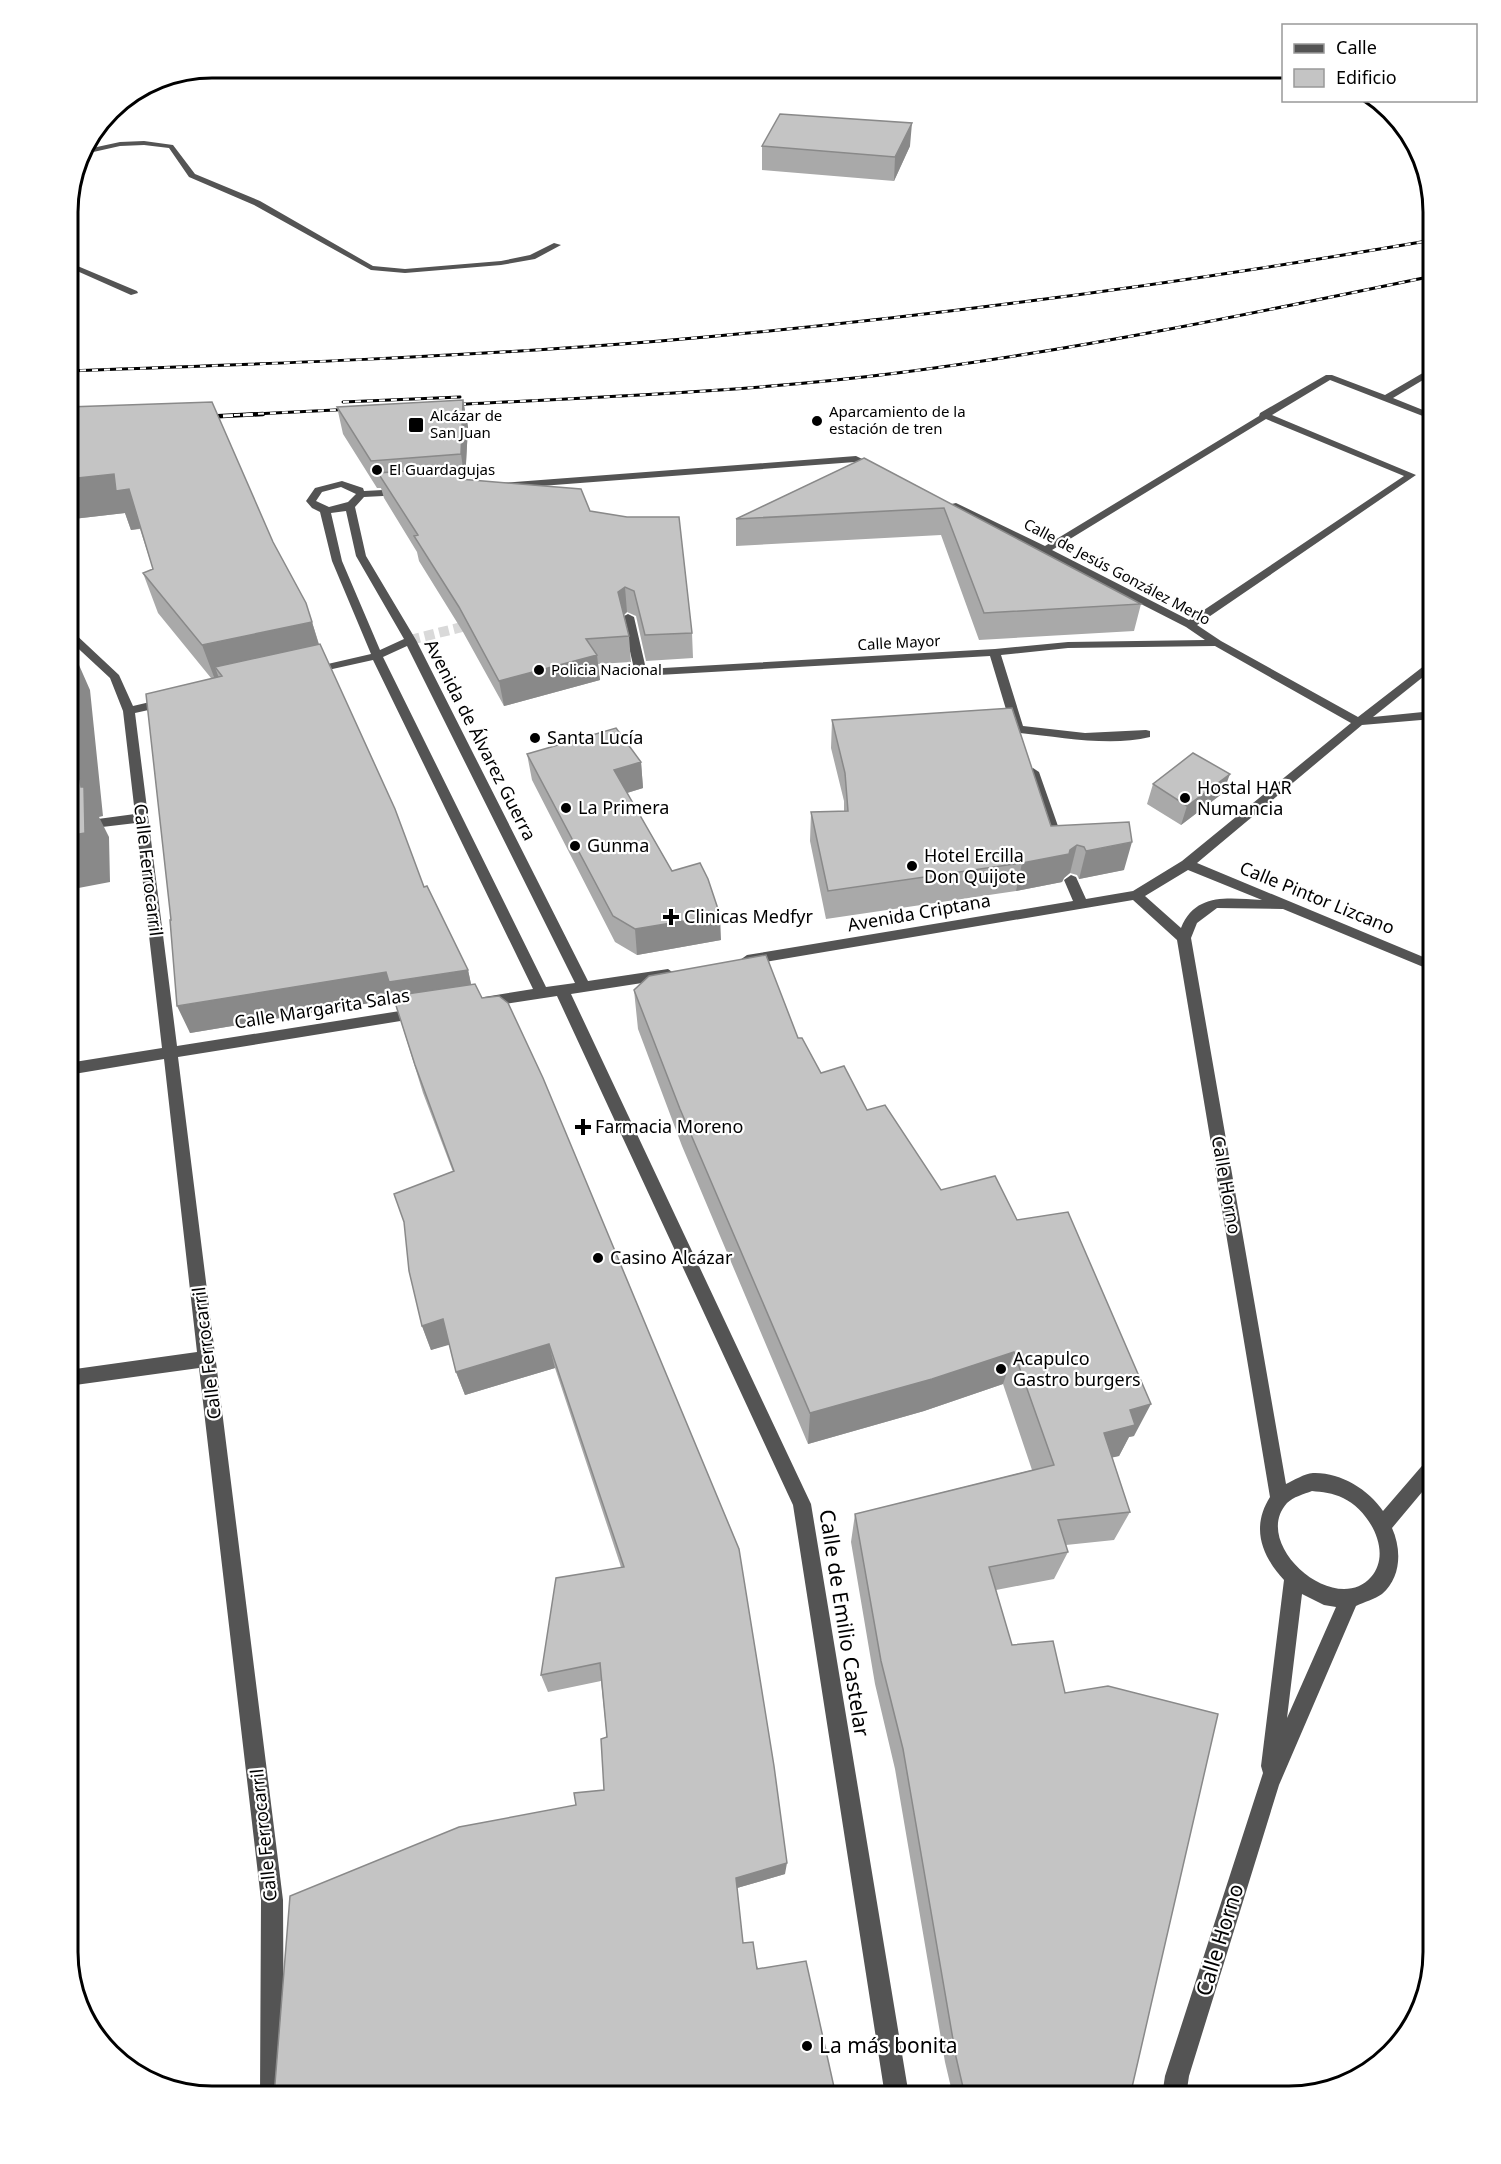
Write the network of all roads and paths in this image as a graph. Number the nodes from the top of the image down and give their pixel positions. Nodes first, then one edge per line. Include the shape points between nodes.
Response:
1 (93, 151) edge
2 (557, 245) dead end
3 (78, 268) edge
4 (134, 292) dead end
5 (1423, 377) edge
6 (1385, 399) junction
7 (1423, 413) edge
8 (1263, 415) junction
9 (888, 474) edge
10 (489, 487) edge
11 (410, 492) edge
12 (361, 494) junction
13 (940, 499) edge
14 (350, 506) junction
15 (325, 510) junction
16 (1045, 550) junction
17 (628, 617) edge
18 (1190, 625) junction
19 (410, 640) junction
20 (78, 642) edge
21 (1217, 643) junction
22 (995, 652) junction
23 (377, 656) junction
24 (1423, 673) edge
25 (298, 674) edge
26 (174, 701) edge
27 (129, 711) junction
28 (1423, 716) edge
29 (1359, 722) junction
30 (982, 730) edge
31 (1146, 734) dead end
32 (1019, 735) junction
33 (1029, 761) edge
34 (141, 818) junction
35 (78, 826) edge
36 (1059, 848) edge
37 (1187, 864) junction
38 (1071, 880) edge
39 (1136, 895) junction
40 (1081, 903) junction
41 (1290, 906) junction
42 (1184, 939) junction
43 (1423, 961) edge
44 (739, 962) edge
45 (680, 972) edge
46 (585, 988) junction
47 (562, 991) junction
48 (542, 993) junction
49 (472, 1004) edge
50 (438, 1010) edge
51 (171, 1053) junction
52 (78, 1067) edge
53 (208, 1359) junction
54 (78, 1377) edge
55 (1423, 1479) edge
56 (1279, 1496) junction
57 (1383, 1525) junction
58 (1294, 1579) junction
59 (1349, 1599) junction
60 (1269, 1784) junction
61 (272, 2086) edge
62 (895, 2086) edge
63 (1176, 2086) edge

1 - 2 street via 144,143 171,146 192,175 257,203 371,268 405,271 501,264 532,257
3 - 4 street
5 - 6 street
6 - 7 street
6 - 8 street via 1329,377
8 - 16 street
8 - 18 street via 1411,476
9 - 10 street via 856,459
11 - 12 street
12 - 14 street
12 - 15 street via 349,485 319,489 310,501
13 - 16 street, Calle de Jesús González Merlo
14 - 15 street
14 - 19 street, Avenida de Álvarez Guerra via 361,556
15 - 23 street via 337,561
16 - 18 street, Calle de Jesús González Merlo
17 - 22 street, Calle Mayor via 641,673
18 - 21 street, Calle de Jesús González Merlo
19 - 23 street
19 - 46 street, Avenida de Álvarez Guerra
20 - 27 street, Calle Ferrocarril via 115,677
21 - 22 street, Calle Mayor via 1068,645
21 - 29 street, Calle de Jesús González Merlo
22 - 32 street
23 - 25 street
23 - 48 street
24 - 29 street, Avenida Criptana
26 - 27 street
27 - 34 street, Calle Ferrocarril
28 - 29 street
29 - 37 street, Avenida Criptana
30 - 32 street
31 - 32 street
33 - 36 street
34 - 35 street
34 - 51 street, Calle Ferrocarril
37 - 39 street, Avenida Criptana
37 - 41 street, Calle Pintor Lizcano
38 - 40 street
39 - 40 street, Avenida Criptana
39 - 42 street
40 - 44 street, Avenida Criptana
41 - 42 street via 1214,903 1191,920
41 - 43 street, Calle Pintor Lizcano
42 - 56 street, Calle Horno
45 - 46 street
46 - 47 street
47 - 48 street
47 - 62 street, Calle de Emilio Castelar via 802,1504
48 - 49 street
50 - 51 street, Calle Margarita Salas
51 - 52 street, Calle Margarita Salas
51 - 53 street, Calle Ferrocarril
53 - 54 street
53 - 61 street, Calle Ferrocarril via 272,1900
55 - 57 street
56 - 57 street via 1293,1486 1311,1482 1332,1484 1352,1493
56 - 58 street via 1270,1510 1271,1545
57 - 59 street via 1389,1565 1382,1582 1368,1593
58 - 59 street via 1330,1597
58 - 60 street, Calle Horno
59 - 60 street, Calle Horno
60 - 63 street, Calle Horno

